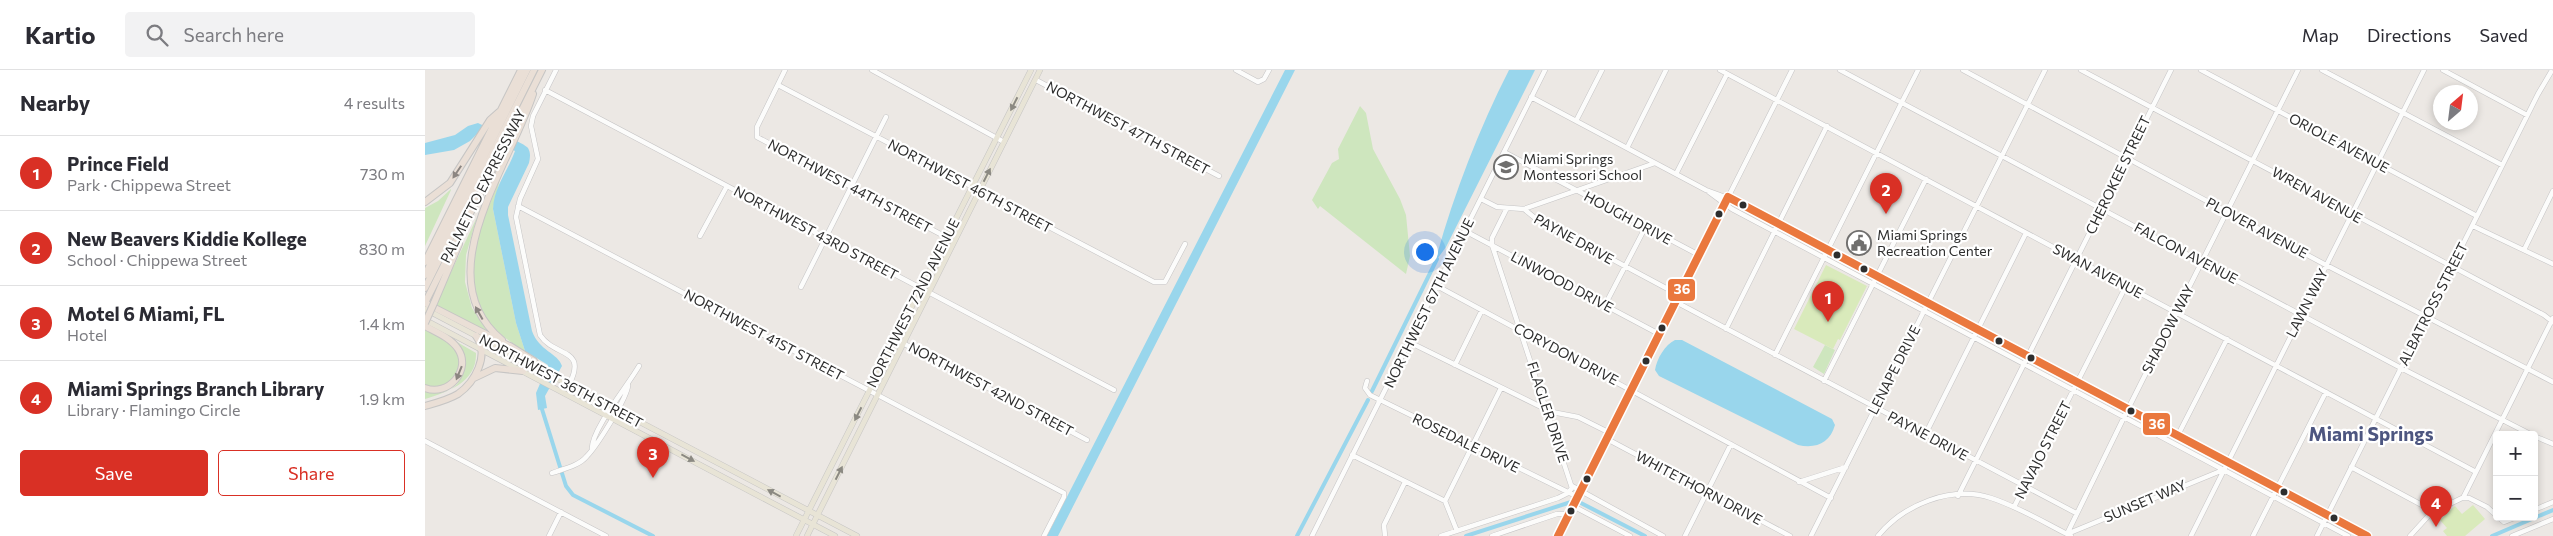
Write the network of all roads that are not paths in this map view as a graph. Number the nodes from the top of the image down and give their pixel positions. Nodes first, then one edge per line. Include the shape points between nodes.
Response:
1 (521, 70) edge
2 (527, 70) edge
3 (534, 70) edge
4 (555, 70) edge
5 (785, 70) edge
6 (872, 70) edge
7 (1031, 70) edge
8 (1040, 70) edge
9 (1235, 70) edge
10 (1269, 70) edge
11 (1545, 70) edge
12 (1602, 70) edge
13 (1665, 70) edge
14 (1720, 70) edge
15 (1792, 70) edge
16 (1840, 70) edge
17 (1918, 70) edge
18 (1963, 70) edge
19 (2045, 70) edge
20 (2081, 70) edge
21 (2171, 70) edge
22 (2201, 70) edge
23 (2298, 70) edge
24 (2322, 70) edge
25 (2424, 70) edge
26 (2443, 70) edge
27 (540, 73) edge
28 (2551, 73) edge
29 (1727, 74) junction
30 (1036, 80) junction
31 (778, 85) junction
32 (545, 90) junction
33 (1531, 98) junction
34 (1777, 100) junction
35 (1902, 103) junction
36 (2027, 105) junction
37 (2152, 108) junction
38 (2277, 111) junction
39 (2402, 112) junction
40 (2527, 115) junction
41 (886, 117) dead end
42 (1576, 121) junction
43 (1827, 126) junction
44 (495, 136) junction
45 (876, 136) junction
46 (997, 137) junction
47 (1005, 142) junction
48 (1627, 148) junction
49 (1504, 152) junction
50 (1876, 152) junction
51 (2001, 156) junction
52 (2127, 158) junction
53 (2252, 159) junction
54 (1655, 163) junction
55 (2377, 163) junction
56 (2502, 165) junction
57 (1676, 174) junction
58 (1219, 176) dead end
59 (1926, 179) junction
60 (727, 186) junction
61 (851, 187) junction
62 (971, 187) junction
63 (1706, 190) junction
64 (2553, 191) edge
65 (979, 192) junction
66 (1577, 192) junction
67 (1728, 198) junction
68 (1481, 199) junction
69 (425, 202) edge
70 (1724, 204) junction
71 (517, 206) junction
72 (1976, 206) junction
73 (1507, 208) junction
74 (2101, 208) junction
75 (472, 209) junction
76 (1524, 209) junction
77 (2227, 212) junction
78 (2352, 214) junction
79 (2477, 216) junction
80 (1778, 224) junction
81 (1646, 226) junction
82 (2473, 226) junction
83 (1465, 230) junction
84 (1775, 231) junction
85 (2026, 233) junction
86 (957, 235) junction
87 (701, 236) dead end
88 (946, 238) junction
89 (825, 239) junction
90 (1185, 244) dead end
91 (1492, 245) junction
92 (1828, 250) junction
93 (2524, 250) junction
94 (1699, 256) junction
95 (1825, 258) junction
96 (2076, 259) junction
97 (425, 262) edge
98 (2201, 262) junction
99 (2553, 264) edge
100 (2326, 265) junction
101 (1625, 267) junction
102 (2451, 267) junction
103 (425, 276) edge
104 (1878, 276) junction
105 (1874, 284) junction
106 (1437, 286) junction
107 (2126, 286) junction
108 (801, 287) dead end
109 (425, 288) edge
110 (920, 289) junction
111 (928, 293) junction
112 (1679, 295) junction
113 (426, 301) edge
114 (1676, 302) junction
115 (1928, 303) junction
116 (1605, 305) junction
117 (425, 309) edge
118 (1483, 310) junction
119 (1924, 311) junction
120 (2177, 312) junction
121 (2301, 314) junction
122 (2426, 317) junction
123 (2552, 320) edge
124 (425, 323) edge
125 (1725, 329) junction
126 (1977, 329) junction
127 (1522, 331) junction
128 (1659, 334) junction
129 (476, 336) junction
130 (1973, 337) junction
131 (895, 339) junction
132 (2227, 339) junction
133 (1409, 342) junction
134 (903, 344) junction
135 (513, 348) junction
136 (483, 350) junction
137 (1775, 355) junction
138 (2028, 356) junction
139 (2024, 364) junction
140 (1455, 365) junction
141 (2276, 365) junction
142 (639, 366) dead end
143 (2401, 368) junction
144 (539, 369) junction
145 (2527, 370) junction
146 (523, 371) junction
147 (473, 378) junction
148 (1367, 380) dead end
149 (1824, 381) junction
150 (2078, 382) junction
151 (2553, 382) edge
152 (569, 385) junction
153 (425, 388) edge
154 (1501, 388) junction
155 (1114, 390) dead end
156 (1631, 390) junction
157 (2074, 390) junction
158 (870, 391) junction
159 (2326, 392) junction
160 (878, 395) junction
161 (1380, 401) junction
162 (425, 406) edge
163 (1875, 408) junction
164 (615, 409) junction
165 (1547, 409) junction
166 (2128, 409) junction
167 (610, 416) junction
168 (2124, 417) junction
169 (2376, 417) junction
170 (2502, 421) junction
171 (2524, 431) edge
172 (1610, 433) junction
173 (663, 434) junction
174 (1925, 435) junction
175 (2178, 435) junction
176 (2538, 437) edge
177 (1607, 439) junction
178 (1087, 440) dead end
179 (425, 441) edge
180 (659, 442) junction
181 (1731, 444) junction
182 (2553, 444) edge
183 (1471, 446) junction
184 (1352, 455) junction
185 (1975, 461) junction
186 (2227, 462) junction
187 (1846, 466) junction
188 (2351, 467) junction
189 (2224, 470) junction
190 (2476, 472) junction
191 (554, 473) dead end
192 (1405, 482) junction
193 (1799, 482) junction
194 (1572, 486) junction
195 (2024, 487) junction
196 (1558, 488) junction
197 (2277, 488) junction
198 (1580, 492) junction
199 (1707, 492) junction
200 (1568, 493) junction
201 (1957, 496) junction
202 (2273, 496) junction
203 (1577, 497) junction
204 (1558, 498) junction
205 (1831, 498) junction
206 (2463, 498) junction
207 (1445, 501) junction
208 (2553, 502) edge
209 (1573, 506) junction
210 (2014, 507) junction
211 (2538, 508) edge
212 (809, 511) junction
213 (561, 512) junction
214 (2433, 512) junction
215 (2493, 512) edge
216 (2076, 513) junction
217 (1569, 514) junction
218 (818, 515) junction
219 (2327, 515) junction
220 (2553, 519) edge
221 (804, 520) junction
222 (2323, 523) junction
223 (813, 524) junction
224 (1457, 531) junction
225 (2069, 535) edge
226 (2520, 535) edge
227 (549, 536) edge
228 (606, 536) edge
229 (797, 536) edge
230 (807, 536) edge
231 (835, 536) edge
232 (857, 536) edge
233 (1044, 536) edge
234 (1312, 536) edge
235 (1385, 536) edge
236 (1441, 536) edge
237 (1491, 536) edge
238 (1558, 536) edge
239 (1630, 536) edge
240 (1663, 536) edge
241 (1685, 536) edge
242 (1790, 536) edge
243 (1811, 536) edge
244 (1878, 536) edge
245 (2191, 536) edge
246 (2253, 536) edge
247 (2317, 536) edge
248 (2348, 536) edge
249 (2367, 536) edge
250 (2410, 536) edge
251 (2512, 536) edge

1 - 44 highway, PALMETTO EXPRESSWAY via 502,109
2 - 44 highway
3 - 44 highway
4 - 32 street
5 - 31 street
6 - 46 street
7 -> 46 main road, NORTHWEST 72ND AVENUE
8 - 30 main road, NORTHWEST 72ND AVENUE
9 - 10 street via 1258,82
11 - 33 street, NORTHWEST 67TH AVENUE
12 - 42 street
13 - 48 street
14 - 29 street, SWAN AVENUE
15 - 34 street
16 - 35 street, FALCON AVENUE
17 - 35 street
18 - 36 street, PLOVER AVENUE
19 - 36 street, LENAPE DRIVE
20 - 37 street, WREN AVENUE
21 - 37 street, CHEROKEE STREET
22 - 38 street, ORIOLE AVENUE
23 - 38 street, SHADOW WAY
24 - 39 street
25 - 39 street, LAWN WAY
26 - 40 street
27 - 44 highway, PALMETTO EXPRESSWAY
135 -> 27 highway via 480,316 471,296 467,274 474,237 525,118
28 - 40 street, ALBATROSS STREET via 2545,78
29 - 34 street, SWAN AVENUE
29 - 57 street
30 - 47 main road, NORTHWEST 72ND AVENUE
30 - 58 street, NORTHWEST 47TH STREET
31 - 45 street, NORTHWEST 46TH STREET
31 - 61 street, NORTHWEST 44TH STREET via 757,137
32 - 60 street, NORTHWEST 43RD STREET
32 - 71 street via 531,126 538,159
33 - 42 street
33 - 49 street, NORTHWEST 67TH AVENUE
34 - 43 street, SWAN AVENUE
34 - 67 street
35 - 50 street
35 - 51 street, FALCON AVENUE
36 - 51 street, LENAPE DRIVE
36 - 52 street, PLOVER AVENUE
37 - 52 street, CHEROKEE STREET
37 - 53 street, WREN AVENUE
38 - 53 street, SHADOW WAY
38 - 55 street, ORIOLE AVENUE
39 - 55 street, LAWN WAY
39 - 56 street
40 - 56 street, ALBATROSS STREET
41 - 45 street
42 - 48 street
43 - 50 street, SWAN AVENUE
43 - 80 street
44 -> 69 highway via 480,135 449,183
44 - 75 highway, PALMETTO EXPRESSWAY
44 - 97 highway, PALMETTO EXPRESSWAY
44 - 103 highway
44 - 109 highway
45 - 61 street
45 - 62 street, NORTHWEST 46TH STREET
46 - 47 street
46 - 62 main road, NORTHWEST 72ND AVENUE
65 -> 47 main road, NORTHWEST 72ND AVENUE
48 - 54 street
49 - 66 street, HOUGH DRIVE
49 - 68 street, NORTHWEST 67TH AVENUE
50 - 59 street, SWAN AVENUE
50 - 92 street
51 - 72 street, LENAPE DRIVE
51 - 74 street, FALCON AVENUE
52 - 74 street, CHEROKEE STREET
52 - 77 street, PLOVER AVENUE
53 - 77 street, SHADOW WAY
53 - 78 street, WREN AVENUE
54 - 57 street
54 - 66 street
55 - 78 street, LAWN WAY
55 - 79 street, ORIOLE AVENUE
56 - 79 street, ALBATROSS STREET
57 - 63 street
59 - 72 street, SWAN AVENUE
59 - 104 street
60 - 87 street
60 - 89 street, NORTHWEST 43RD STREET
61 - 88 street, NORTHWEST 44TH STREET
61 - 89 street
62 - 65 street, NORTHWEST 46TH STREET
62 - 88 main road, NORTHWEST 72ND AVENUE
63 - 67 street
63 - 70 street
64 - 93 street
65 - 86 main road, NORTHWEST 72ND AVENUE
65 - 90 street, NORTHWEST 46TH STREET via 1154,282 1165,282
66 - 76 street
66 - 81 street, HOUGH DRIVE
67 - 70 street
67 - 80 street
68 - 73 street
68 - 83 street, NORTHWEST 67TH AVENUE
70 - 84 street
70 - 94 street
71 - 152 street via 515,217 540,335 575,362 576,369
71 - 158 street, NORTHWEST 41ST STREET
72 - 85 street, SWAN AVENUE
72 - 115 street, LENAPE DRIVE
73 - 76 street
73 - 91 street via 1492,238
74 - 96 street, CHEROKEE STREET
74 - 98 street, FALCON AVENUE
75 - 113 highway, PALMETTO EXPRESSWAY
75 - 124 highway, bridge
76 - 101 street, PAYNE DRIVE
77 - 98 street, SHADOW WAY
77 - 100 street, PLOVER AVENUE
78 - 100 street, LAWN WAY
78 - 102 street, WREN AVENUE
79 - 82 street, ALBATROSS STREET
80 - 84 street
80 - 92 street
81 - 94 street, HOUGH DRIVE
81 - 101 street
82 - 93 street
82 - 102 street, ALBATROSS STREET
83 - 91 street, LINWOOD DRIVE
83 - 106 street, NORTHWEST 67TH AVENUE
84 - 95 street
84 - 125 street
85 - 96 street, SWAN AVENUE
85 - 126 street
86 - 88 main road
86 - 111 main road, NORTHWEST 72ND AVENUE
88 - 110 main road, NORTHWEST 72ND AVENUE
89 - 108 street
89 - 110 street, NORTHWEST 43RD STREET
91 - 116 street, LINWOOD DRIVE
91 - 127 street, FLAGLER DRIVE
92 - 95 street
92 - 104 street
93 - 99 street
94 - 112 street
95 - 105 street
95 - 137 street
96 - 107 street, SWAN AVENUE
96 - 138 street, CHEROKEE STREET
98 - 120 street, SHADOW WAY
98 - 121 street, FALCON AVENUE
100 - 121 street, LAWN WAY
100 - 122 street, PLOVER AVENUE
101 - 112 street, PAYNE DRIVE
101 - 116 street
102 - 122 street, ALBATROSS STREET
102 - 123 street, WREN AVENUE
104 - 105 street
104 - 115 street
105 - 119 street
105 - 149 street
106 - 118 street, CORYDON DRIVE
106 - 133 street, NORTHWEST 67TH AVENUE
107 - 120 street, SWAN AVENUE
107 - 150 street, NAVAJO STREET
110 - 111 street, NORTHWEST 43RD STREET
110 - 131 main road, NORTHWEST 72ND AVENUE
111 - 134 main road, NORTHWEST 72ND AVENUE
111 - 155 street, NORTHWEST 43RD STREET
112 - 114 street
113 - 135 highway
114 - 125 street, PAYNE DRIVE
114 - 128 street
115 - 119 street, LENAPE DRIVE
115 - 126 street
116 - 128 street, LINWOOD DRIVE
117 - 129 main road, NORTHWEST 36TH STREET
118 - 127 street, CORYDON DRIVE
118 - 140 street
119 - 130 street
119 - 163 street, LENAPE DRIVE
120 - 132 street, SWAN AVENUE
120 - 166 street, SHADOW WAY
121 - 141 street, LAWN WAY
121 - 143 street, FALCON AVENUE
122 - 143 street, ALBATROSS STREET
122 - 145 street, PLOVER AVENUE
123 - 145 street
124 - 136 main road, NORTHWEST 36TH STREET
124 -> 153 highway via 451,341 459,350 462,361 452,384 439,390
125 - 137 street, PAYNE DRIVE
126 - 130 street
126 - 138 street
127 - 156 street, CORYDON DRIVE
127 - 165 street, FLAGLER DRIVE
128 - 156 street
129 - 136 highway
129 - 144 main road, NORTHWEST 36TH STREET
130 - 139 street
130 - 174 street
131 - 134 street, NORTHWEST 42ND STREET
131 - 158 main road, NORTHWEST 72ND AVENUE
132 - 141 street, SWAN AVENUE
132 - 175 street
133 - 140 street
133 - 161 street, NORTHWEST 67TH AVENUE
134 - 160 main road, NORTHWEST 72ND AVENUE
134 - 178 street, NORTHWEST 42ND STREET
135 - 144 highway
136 - 146 main road, NORTHWEST 36TH STREET
136 - 147 highway
137 - 149 street, PAYNE DRIVE
138 - 139 street, CHEROKEE STREET
138 - 150 street
139 - 157 street
139 - 185 street, CHEROKEE STREET
140 - 154 street
141 - 159 street, SWAN AVENUE
141 - 186 street, LAWN WAY
142 - 164 street
143 - 169 street, ALBATROSS STREET
143 - 170 street, FALCON AVENUE
144 - 152 main road, NORTHWEST 36TH STREET
145 - 151 street, PLOVER AVENUE
145 - 170 street
146 - 147 highway via 495,368
146 - 167 main road, NORTHWEST 36TH STREET
147 - 162 highway via 458,394
148 - 161 street, ROSEDALE DRIVE via 1366,392
149 - 163 street, PAYNE DRIVE
150 - 157 street, NAVAJO STREET
150 - 166 street
152 - 164 main road, NORTHWEST 36TH STREET
154 - 165 street
154 - 183 street
156 - 172 street
156 - 181 street, CORYDON DRIVE
157 - 168 street
157 - 195 street, NAVAJO STREET
158 - 160 street, NORTHWEST 41ST STREET
158 -> 212 main road, NORTHWEST 72ND AVENUE
159 - 169 street, SWAN AVENUE
159 - 197 street
218 -> 160 main road, NORTHWEST 72ND AVENUE
160 - 233 street, NORTHWEST 41ST STREET via 1064,493
161 - 183 street, ROSEDALE DRIVE
161 - 184 street, NORTHWEST 67TH AVENUE
163 - 174 street, PAYNE DRIVE
163 - 187 street, LENAPE DRIVE
164 - 167 street
164 - 173 main road, NORTHWEST 36TH STREET
165 - 172 street via 1578,417
165 - 194 street, FLAGLER DRIVE
166 - 168 street, SHADOW WAY
166 - 175 street
167 - 180 main road, NORTHWEST 36TH STREET
167 - 191 street via 587,457
168 - 189 street
168 - 216 street, SHADOW WAY
169 - 188 street, ALBATROSS STREET
169 - 190 street, SWAN AVENUE
170 - 171 street, FALCON AVENUE
170 - 190 street
172 - 177 street
173 - 180 main road
212 -> 173 main road, NORTHWEST 36TH STREET
174 - 185 street, PAYNE DRIVE
175 - 186 street
176 - 182 street, FALCON AVENUE
177 - 198 street
177 - 199 street, WHITETHORN DRIVE
179 - 213 street
180 -> 221 main road, NORTHWEST 36TH STREET
181 - 193 street, CORYDON DRIVE
181 - 199 street
183 - 196 street, ROSEDALE DRIVE
183 - 207 street
184 - 192 street
184 - 234 street, NORTHWEST 67TH AVENUE
185 - 195 street, PAYNE DRIVE
185 - 201 street, CHEROKEE STREET
186 - 189 street, LAWN WAY
186 - 197 street
187 - 193 street
187 - 205 street, LENAPE DRIVE
188 - 214 street
188 - 219 street, ALBATROSS STREET
189 - 202 street
189 - 225 street, SUNSET WAY
189 - 245 street, LAWN WAY
190 - 206 street
192 - 207 street
192 - 235 street via 1384,525
193 - 205 street, CORYDON DRIVE
194 - 198 street
194 - 200 street
195 - 210 street, NAVAJO STREET
195 - 216 street, PAYNE DRIVE
196 - 200 street, ROSEDALE DRIVE
196 - 204 street
197 - 202 street
197 - 219 street
198 - 203 street
198 - 240 street
199 - 241 street
199 - 242 street, WHITETHORN DRIVE
200 - 203 street, ROSEDALE DRIVE
200 - 204 street
201 - 210 street via 1990,497
201 - 244 street via 1938,498 1910,508
202 - 222 street
202 - 246 street
203 - 209 street
204 - 224 street
205 - 243 street, LENAPE DRIVE
206 - 214 street
206 - 215 street
207 - 224 street
208 - 211 street
209 - 217 street
209 - 239 street
210 - 225 street
212 - 218 main road, NORTHWEST 36TH STREET
212 - 221 main road, NORTHWEST 72ND AVENUE
213 - 227 street
213 - 228 street
214 - 250 street
216 - 225 street, SHADOW WAY
217 - 237 street via 1557,514
217 - 238 street
218 - 223 main road, NORTHWEST 72ND AVENUE
218 - 232 main road, NORTHWEST 36TH STREET
219 - 222 street, ALBATROSS STREET
219 - 249 street
220 - 226 street
221 - 223 main road, NORTHWEST 36TH STREET
221 - 229 main road, NORTHWEST 72ND AVENUE
222 - 247 street, ALBATROSS STREET
222 - 248 street
223 - 230 main road, NORTHWEST 72ND AVENUE
223 - 231 main road, NORTHWEST 36TH STREET
224 - 236 street
226 - 251 street

